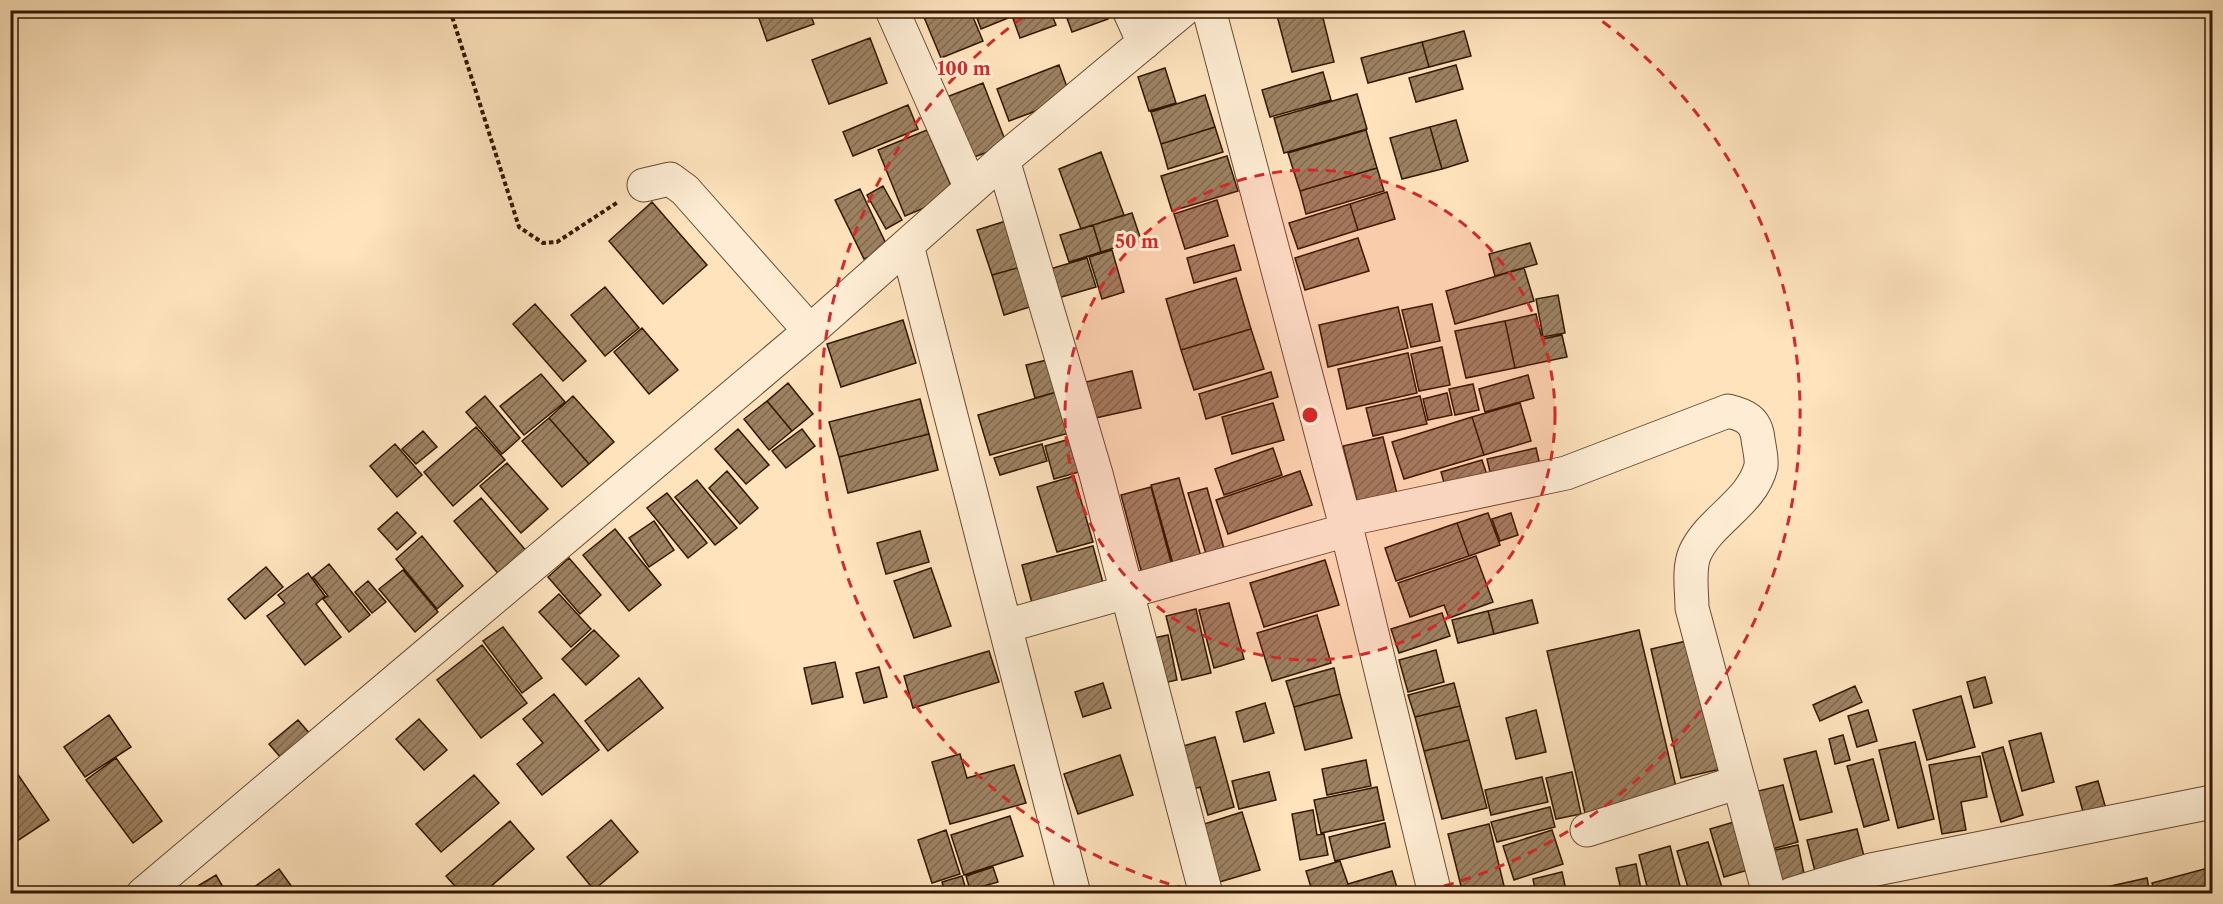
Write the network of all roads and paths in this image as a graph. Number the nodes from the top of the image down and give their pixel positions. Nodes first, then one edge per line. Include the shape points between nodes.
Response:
1 (450, 10) edge
2 (892, 10) edge
3 (1129, 10) edge
4 (1183, 10) edge
5 (1209, 10) edge
6 (1144, 43) junction
7 (1003, 160) junction
8 (644, 185) joint
9 (971, 188) junction
10 (907, 245) junction
11 (810, 331) junction
12 (1346, 525) junction
13 (1127, 593) junction
14 (1006, 626) junction
15 (1739, 782) junction
16 (2212, 802) edge
17 (1587, 830) dead end
18 (143, 894) edge
19 (1074, 894) edge
20 (1206, 894) edge
21 (1435, 894) edge
22 (1769, 894) edge
23 (1792, 894) edge

1 - 8 path via 519,227 543,243 557,242
2 - 9 street
3 - 6 street
4 - 6 street
5 - 12 street
6 - 7 street
7 - 9 street
7 - 13 street
8 - 11 street via 670,179 685,190
9 - 10 street
10 - 11 street
10 - 14 street
11 - 18 street
12 - 13 street
12 - 15 street via 1566,473 1728,411 1743,414 1754,423 1761,465 1742,498 1707,533 1694,555 1691,572 1692,608
12 - 21 street
13 - 14 street
13 - 20 street
14 - 19 street
15 - 17 street
15 - 22 street
16 - 23 street via 1871,870

